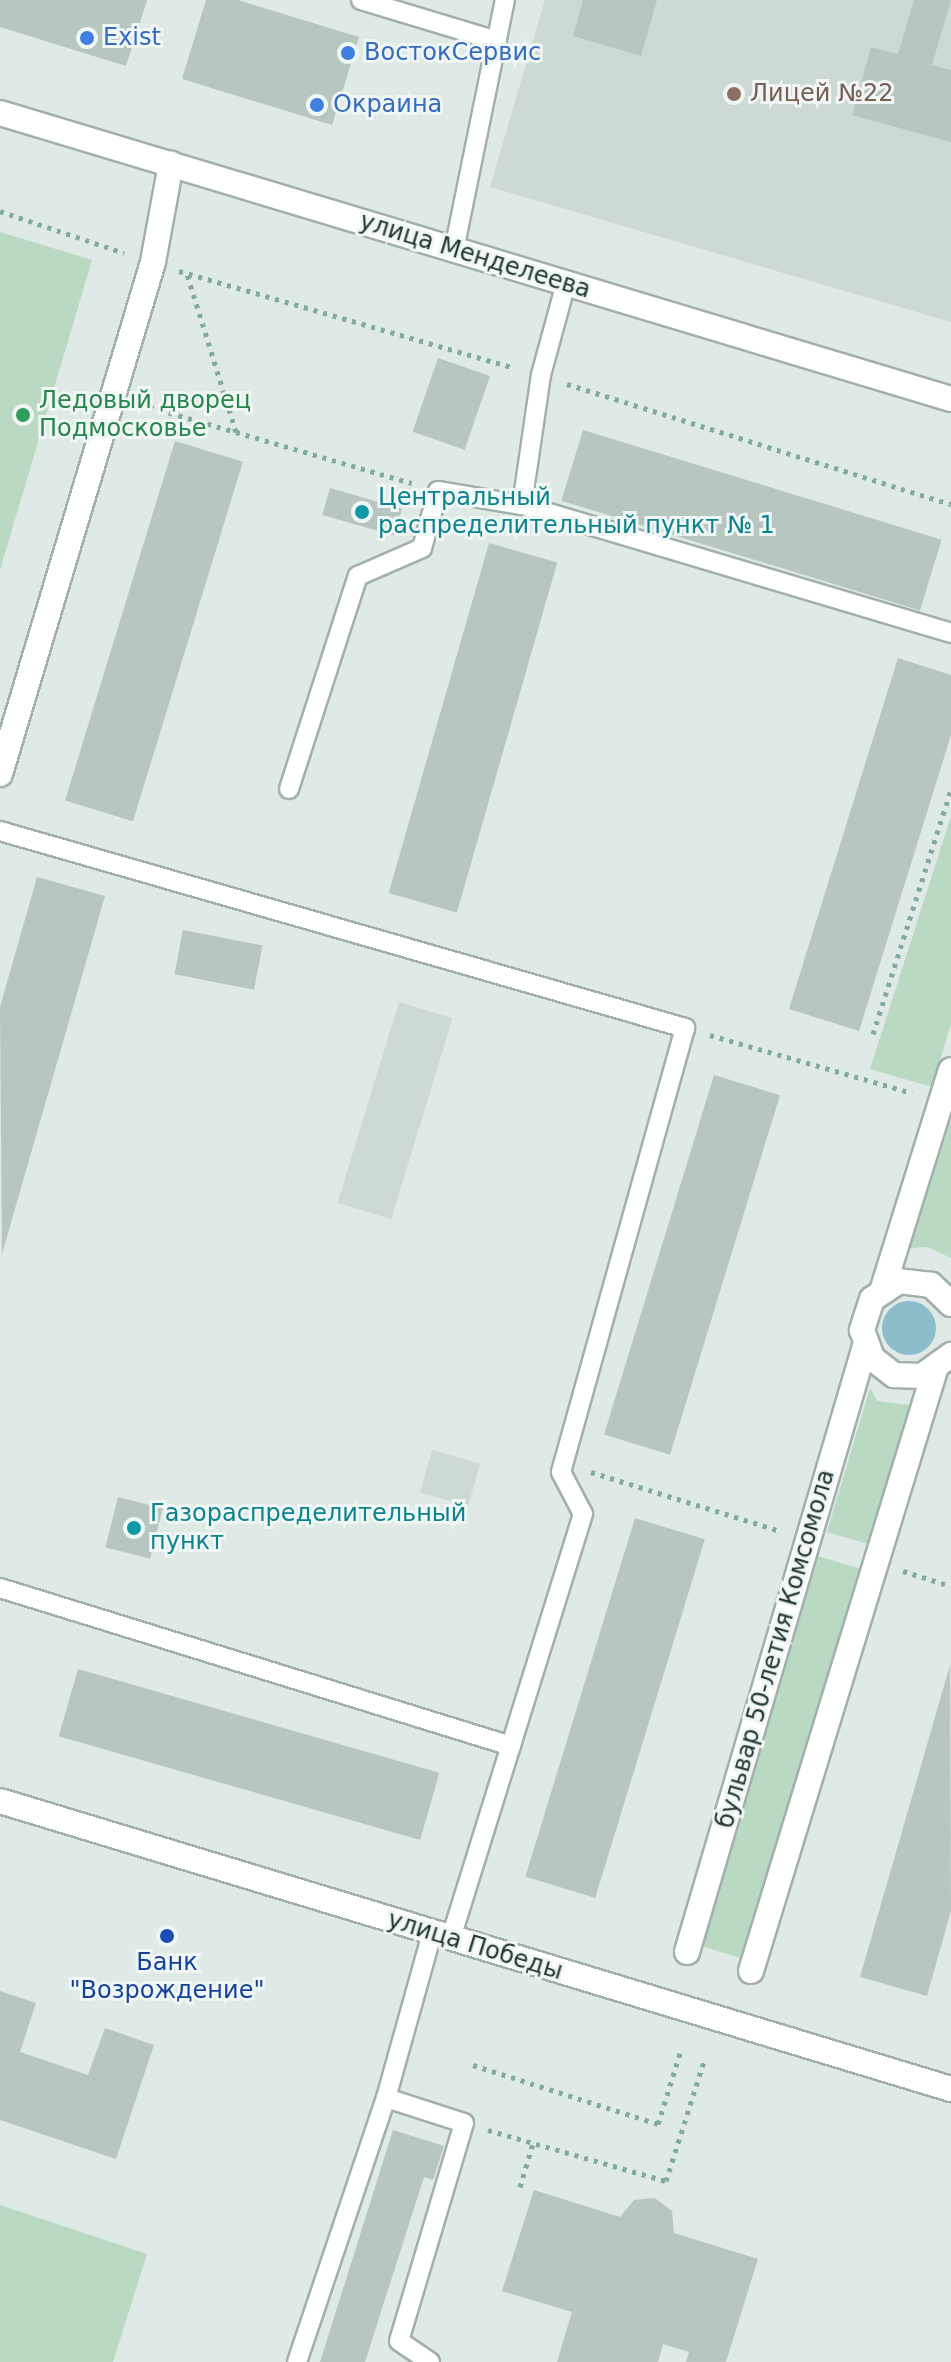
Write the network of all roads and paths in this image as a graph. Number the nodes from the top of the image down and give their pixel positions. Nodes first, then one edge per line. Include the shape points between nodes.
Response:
1 (361, 0) edge
2 (505, 0) edge
3 (497, 41) junction
4 (0, 113) edge
5 (171, 164) junction
6 (0, 211) edge
7 (454, 250) junction
8 (153, 262) junction
9 (187, 273) junction
10 (566, 283) junction
11 (541, 375) junction
12 (114, 397) junction
13 (951, 399) edge
14 (236, 432) junction
15 (438, 491) junction
16 (951, 504) edge
17 (522, 505) junction
18 (951, 633) edge
19 (0, 774) edge
20 (289, 789) dead end
21 (951, 789) edge
22 (0, 831) edge
23 (685, 1028) junction
24 (873, 1034) dead end
25 (951, 1070) edge
26 (942, 1101) junction
27 (883, 1288) junction
28 (951, 1304) edge
29 (865, 1346) junction
30 (943, 1363) edge
31 (563, 1463) junction
32 (808, 1540) junction
33 (876, 1562) junction
34 (951, 1586) edge
35 (0, 1588) edge
36 (511, 1746) junction
37 (0, 1801) edge
38 (442, 1935) junction
39 (687, 1952) dead end
40 (751, 1971) dead end
41 (681, 2050) dead end
42 (705, 2058) dead end
43 (473, 2065) dead end
44 (951, 2089) edge
45 (386, 2098) junction
46 (464, 2123) junction
47 (533, 2143) junction
48 (520, 2187) dead end
49 (297, 2362) edge
50 (430, 2362) edge

1 - 3 lane
2 - 3 lane
3 - 7 lane
4 - 5 street, улица Менделеева
5 - 7 street, улица Менделеева
5 - 8 street
6 - 8 path
7 - 10 street, улица Менделеева
8 - 9 path
8 - 12 street
9 - 11 path
9 - 14 path
10 - 11 lane
10 - 13 street, улица Менделеева
11 - 16 path
11 - 17 lane
12 - 14 path
12 - 19 street
14 - 15 path
15 - 17 lane
15 - 20 lane via 422,548 358,576
17 - 18 lane
21 - 24 path
22 - 23 lane
23 - 26 path
23 - 31 lane
25 - 26 street, бульвар 50-летия Комсомола
26 - 27 street, бульвар 50-летия Комсомола
27 - 28 street via 915,1281
27 - 29 street, бульвар 50-летия Комсомола via 864,1314
29 - 30 street via 894,1375
29 - 32 street, бульвар 50-летия Комсомола
30 - 33 street
31 - 32 path
31 - 36 lane via 561,1472 583,1514
32 - 39 street, бульвар 50-летия Комсомола
33 - 34 path
33 - 40 street
35 - 36 lane
36 - 38 lane
37 - 38 street, улица Победы
38 - 44 street, улица Победы
38 - 45 lane
41 - 43 path via 658,2124
42 - 47 path via 666,2181
45 - 46 lane
45 - 49 lane
46 - 47 path
46 - 50 lane via 399,2341
47 - 48 path

